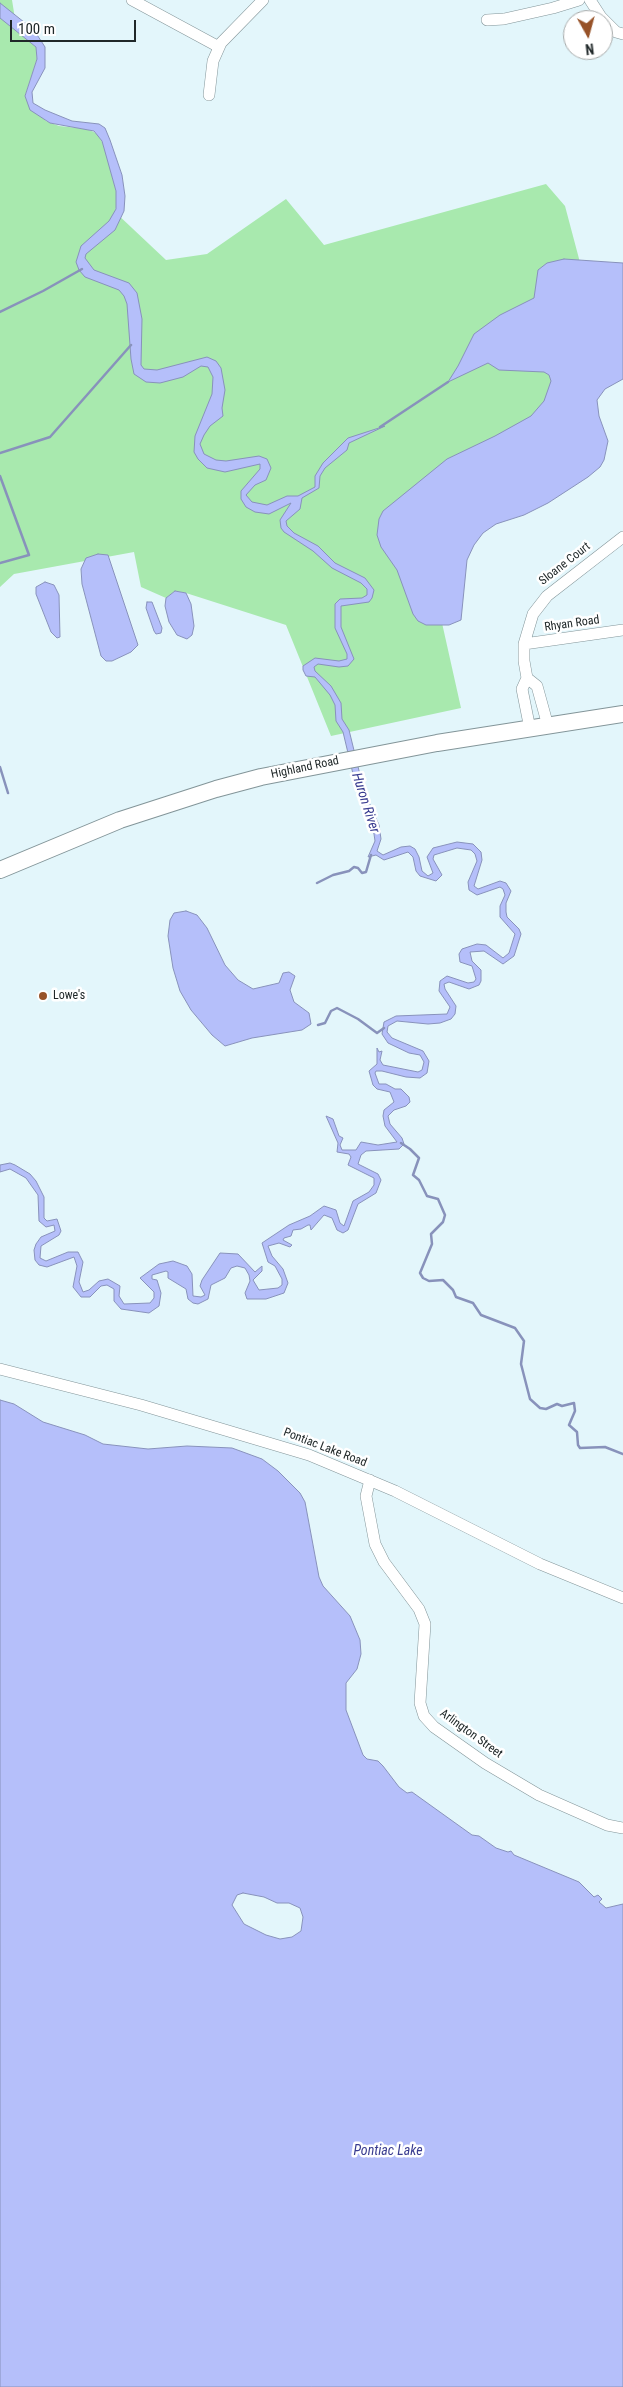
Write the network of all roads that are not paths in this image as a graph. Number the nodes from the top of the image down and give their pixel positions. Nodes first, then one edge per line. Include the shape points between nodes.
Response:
1 (132, 0) edge
2 (263, 0) edge
3 (579, 0) edge
4 (590, 0) edge
5 (488, 20) dead end
6 (623, 34) edge
7 (219, 47) junction
8 (209, 95) dead end
9 (623, 537) edge
10 (623, 630) edge
11 (524, 644) junction
12 (527, 678) junction
13 (623, 714) edge
14 (548, 726) junction
15 (530, 729) junction
16 (0, 870) edge
17 (0, 1369) edge
18 (370, 1480) junction
19 (623, 1598) edge
20 (623, 1828) edge

1 - 7 street
2 - 7 street
3 - 5 street
4 - 6 street via 601,17 616,32
7 - 8 street via 213,61
9 - 11 street, Sloane Court via 547,596 534,614
10 - 11 street, Rhyan Road
11 - 12 street, Sloane Court
12 - 14 street, Sloane Court via 537,686
12 - 15 street, Sloane Court via 522,689
13 - 14 highway, Highland Road
14 - 15 highway, Highland Road
15 - 16 highway, Highland Road via 395,750 261,777 162,806 68,840
17 - 18 street, Pontiac Lake Road via 142,1405 275,1444
18 - 19 street, Pontiac Lake Road via 540,1564
18 - 20 street, Arlington Street via 366,1496 375,1544 426,1624 420,1703 424,1716 434,1727 485,1763 539,1795 607,1825

